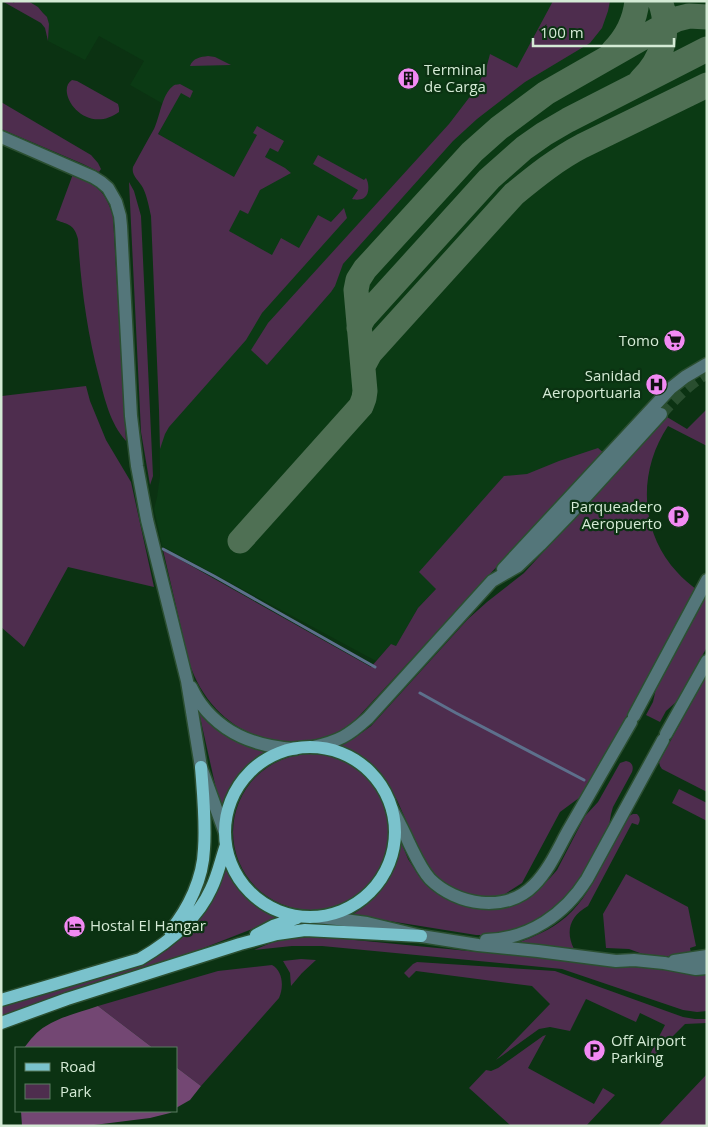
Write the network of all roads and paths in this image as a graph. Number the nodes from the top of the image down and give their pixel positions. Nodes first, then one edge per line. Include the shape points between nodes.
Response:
1 (1, 137) edge
2 (707, 364) edge
3 (661, 414) tunnel mouth
4 (707, 580) edge
5 (492, 581) junction
6 (707, 661) edge
7 (187, 681) junction
8 (313, 747) junction
9 (295, 749) junction
10 (201, 766) junction
11 (392, 809) junction
12 (225, 839) junction
13 (302, 917) junction
14 (316, 917) junction
15 (421, 936) junction
16 (456, 940) junction
17 (240, 944) junction
18 (156, 950) junction
19 (707, 956) edge
20 (664, 963) junction
21 (707, 968) edge
22 (1, 999) edge
23 (1, 1022) edge

1 - 7 street via 93,177 108,188 118,207 137,466
2 - 5 street via 671,388
3 - 5 street via 540,545 518,566
4 - 11 street via 551,863 533,886 513,898 492,903 477,903 441,888 422,868
5 - 8 street via 354,731
6 - 16 street via 573,899 554,917 520,934 491,940
7 - 9 street via 201,704 232,732 260,744
7 - 10 street
8 - 9 main road
8 - 11 main road via 336,751 367,769 382,787
9 - 12 main road via 268,759 245,778 228,809
10 - 12 street
10 - 18 main road via 202,864 192,897
11 - 14 main road via 395,836 383,875 355,904 343,911
12 - 13 main road via 233,869 247,890 277,911
12 - 18 main road via 211,889 200,907 178,933
13 - 14 main road
13 - 17 main road via 273,926
14 - 15 street via 367,923
15 - 16 street
15 - 17 main road via 305,930
16 - 20 street via 616,962
17 - 23 main road
18 - 22 main road via 140,959
19 - 20 street
20 - 21 street

